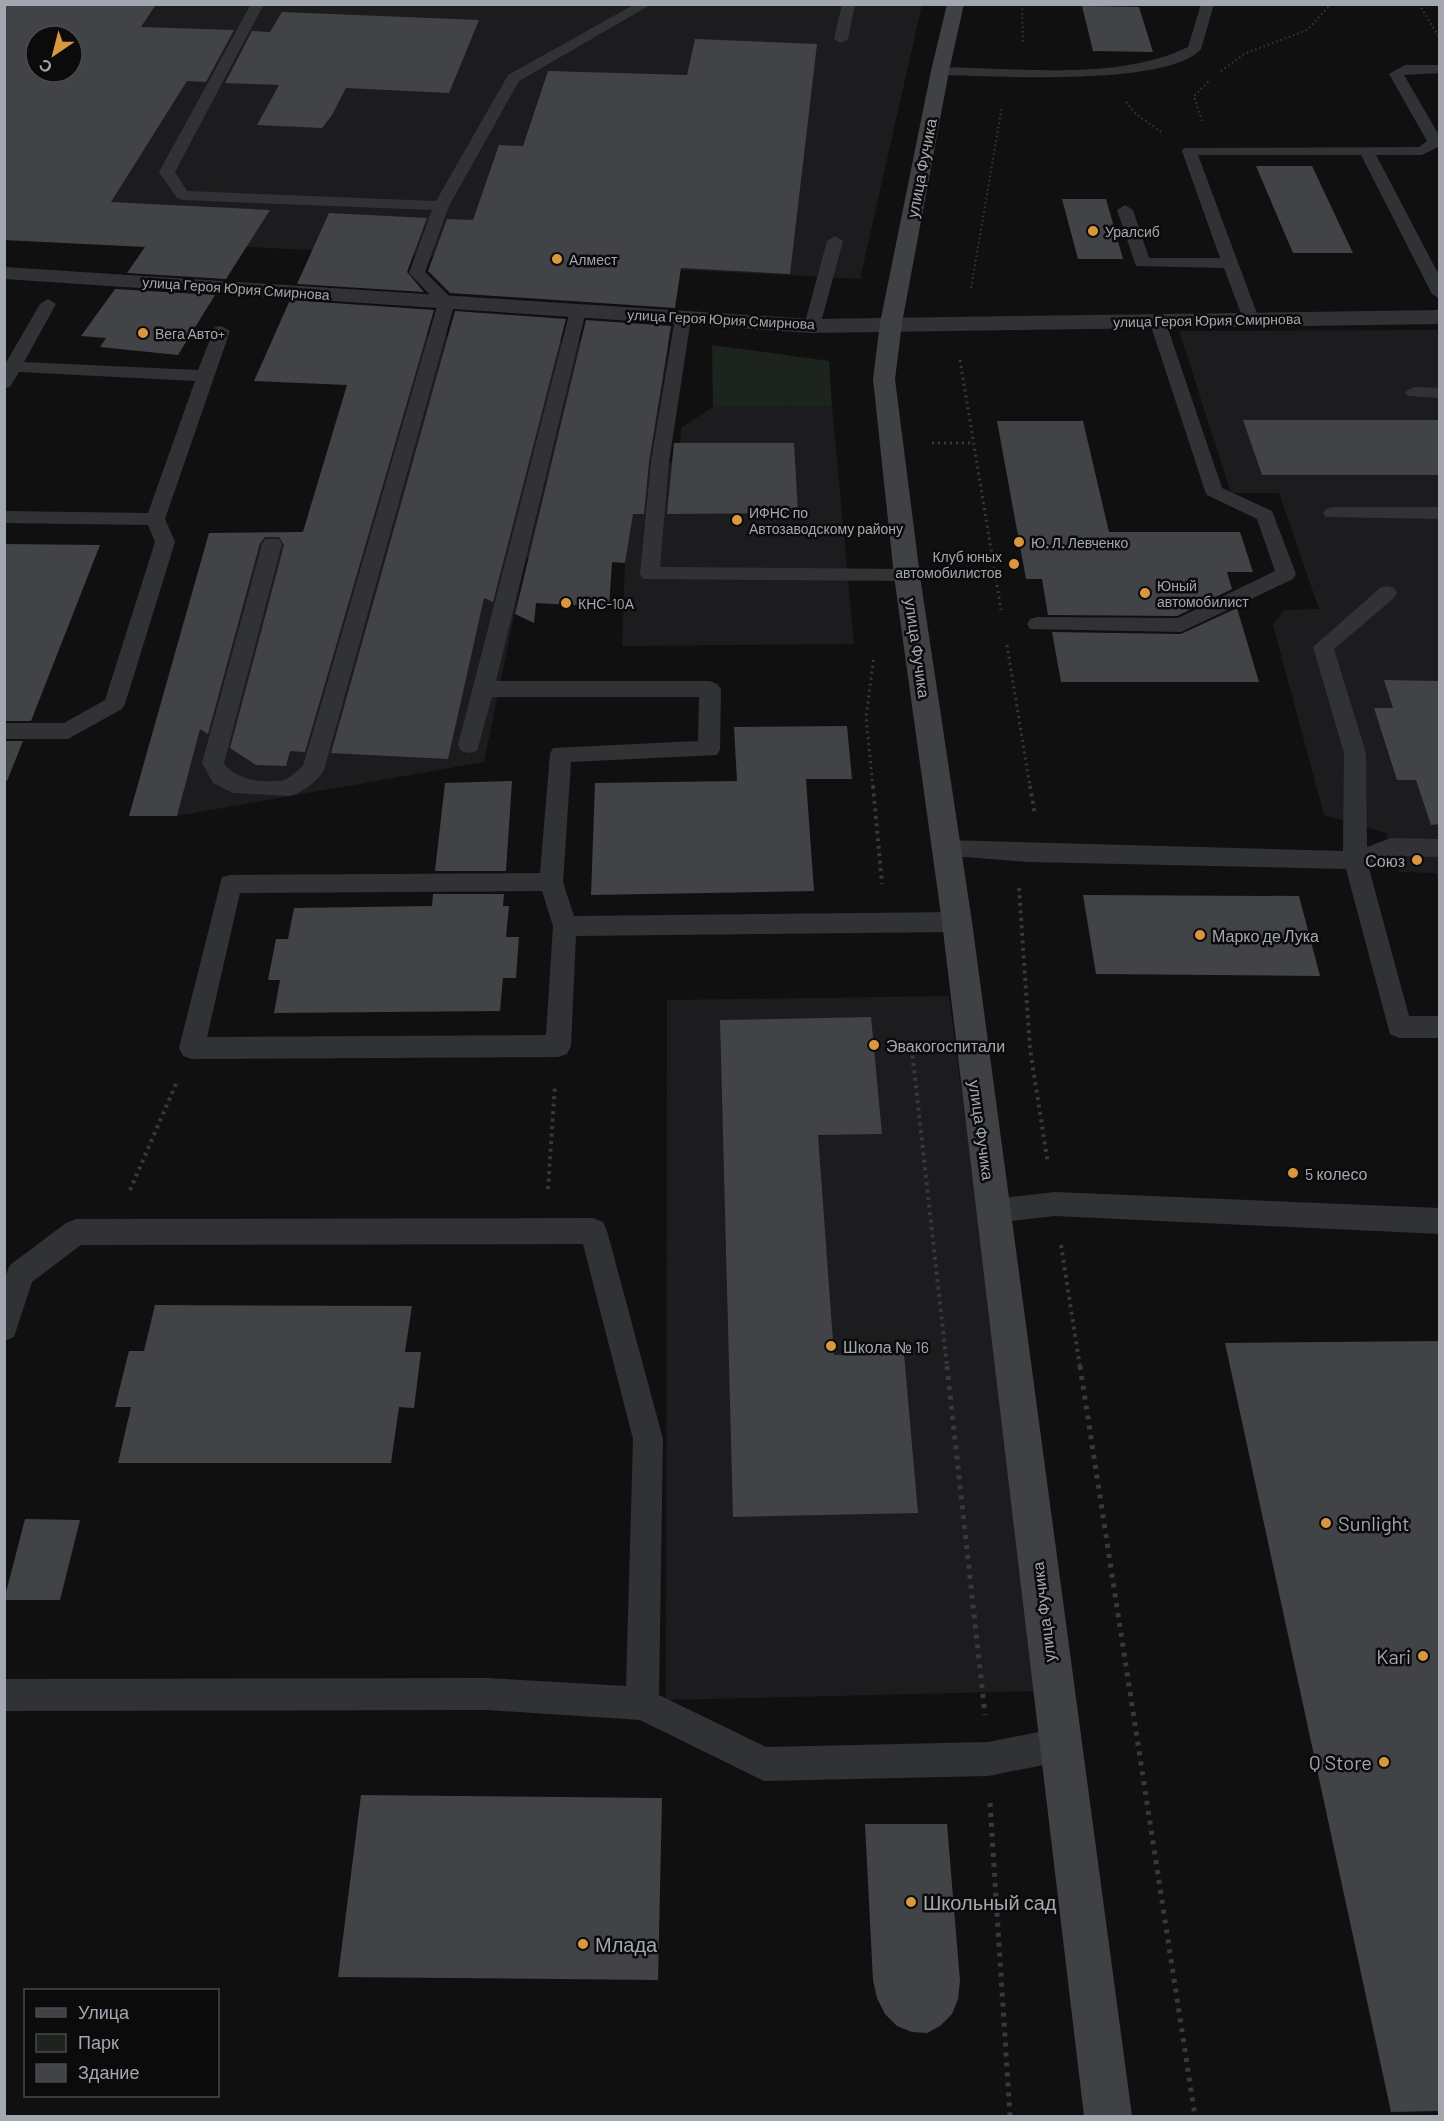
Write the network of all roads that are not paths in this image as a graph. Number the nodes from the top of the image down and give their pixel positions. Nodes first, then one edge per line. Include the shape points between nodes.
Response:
1 (258, 4) edge
2 (646, 4) edge
3 (849, 4) edge
4 (956, 4) edge
5 (1208, 4) edge
6 (842, 39) dead end
7 (1440, 69) edge
8 (940, 70) junction
9 (1366, 151) junction
10 (441, 206) junction
11 (1125, 210) dead end
12 (835, 241) dead end
13 (1230, 263) junction
14 (4, 273) edge
15 (1440, 294) edge
16 (447, 302) junction
17 (48, 304) dead end
18 (578, 311) junction
19 (1440, 317) edge
20 (683, 318) junction
21 (1251, 319) junction
22 (1157, 320) junction
23 (891, 323) junction
24 (812, 326) junction
25 (221, 331) dead end
26 (14, 367) junction
27 (205, 376) junction
28 (4, 383) edge
29 (1414, 392) dead end
30 (1440, 393) edge
31 (1333, 513) dead end
32 (1440, 513) edge
33 (4, 517) edge
34 (155, 519) junction
35 (272, 544) dead end
36 (908, 576) junction
37 (1387, 593) dead end
38 (1037, 624) dead end
39 (483, 689) junction
40 (4, 731) edge
41 (469, 745) dead end
42 (1440, 848) edge
43 (947, 849) junction
44 (1355, 860) junction
45 (551, 882) junction
46 (957, 922) junction
47 (565, 926) junction
48 (1440, 1027) edge
49 (993, 1211) junction
50 (1440, 1221) edge
51 (4, 1327) edge
52 (4, 1695) edge
53 (642, 1704) junction
54 (1059, 1745) junction
55 (1108, 2116) edge

1 - 10 lane via 167,172 182,195
2 - 10 lane via 513,78
3 - 6 lane
4 - 8 street, улица Фучика
5 - 8 lane via 1194,49 1170,61 1103,73
7 - 9 lane via 1406,69 1396,74 1435,142 1422,151
8 - 23 street, улица Фучика
9 - 13 lane via 1189,151
9 - 15 lane
10 - 16 lane via 417,273
11 - 13 lane via 1142,263
12 - 24 lane
13 - 21 lane
14 - 16 street, улица Героя Юрия Смирнова
16 - 18 street, улица Героя Юрия Смирнова
16 - 35 lane via 312,770 290,788 241,787 220,777 213,763
17 - 26 lane
18 - 20 street, улица Героя Юрия Смирнова
18 - 39 lane
19 - 21 street, улица Героя Юрия Смирнова
20 - 24 street, улица Героя Юрия Смирнова
20 - 36 lane via 660,462 650,574
21 - 22 street, улица Героя Юрия Смирнова
22 - 23 street, улица Героя Юрия Смирнова
22 - 38 lane via 1214,491 1265,515 1286,574 1181,625
23 - 24 street, улица Героя Юрия Смирнова
23 - 36 street, улица Фучика via 884,379
25 - 27 lane
26 - 27 lane
26 - 28 lane
27 - 34 lane
29 - 30 lane
31 - 32 lane
33 - 34 lane
34 - 40 lane via 165,542 114,704 68,731
36 - 43 street, улица Фучика
37 - 44 lane via 1323,647 1355,753
39 - 41 lane
39 - 45 lane via 710,689 709,749 561,754
42 - 44 lane via 1391,847
43 - 44 lane
43 - 46 street, улица Фучика
44 - 48 lane via 1399,1027
45 - 47 lane
45 - 47 lane via 230,884 192,1048 558,1046
46 - 47 lane
46 - 49 street, улица Фучика
49 - 50 lane via 1055,1204
49 - 54 street, улица Фучика
51 - 53 lane via 20,1274 76,1232 593,1231 648,1439
52 - 53 lane via 488,1694
53 - 54 lane via 764,1764 988,1758
54 - 55 street, улица Фучика

